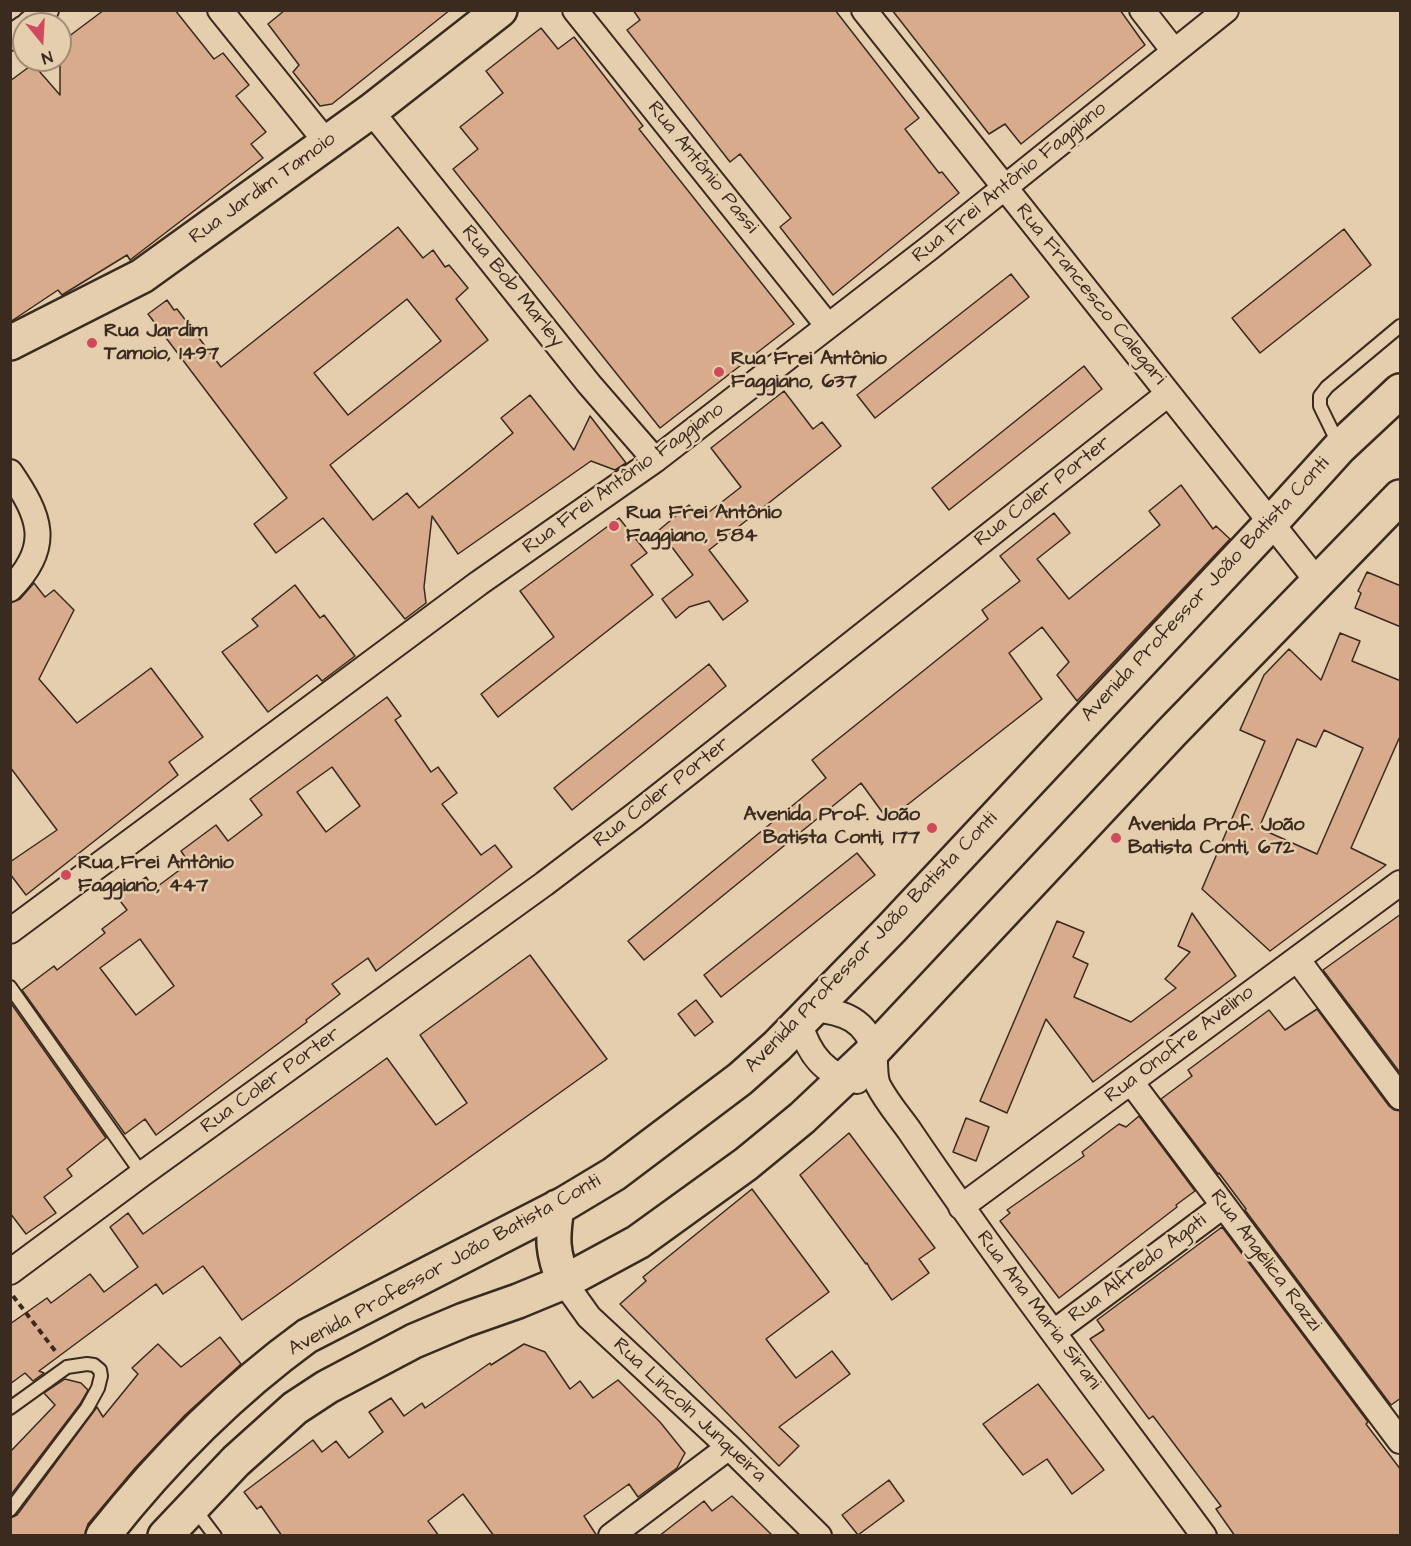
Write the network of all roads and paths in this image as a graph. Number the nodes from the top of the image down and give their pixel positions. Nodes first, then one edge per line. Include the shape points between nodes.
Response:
1 (220, 10) edge
2 (500, 10) edge
3 (575, 10) edge
4 (864, 10) edge
5 (1142, 10) edge
6 (1226, 10) edge
7 (1174, 51) junction
8 (371, 111) junction
9 (327, 143) junction
10 (1004, 188) junction
11 (828, 326) junction
12 (1401, 326) edge
13 (10, 343) edge
14 (1401, 391) edge
15 (1168, 394) junction
16 (1340, 447) junction
17 (655, 460) junction
18 (10, 472) edge
19 (1401, 497) edge
20 (1270, 523) junction
21 (1318, 582) junction
22 (10, 589) edge
23 (1401, 883) edge
24 (10, 931) edge
25 (1297, 958) junction
26 (10, 987) edge
27 (807, 1016) junction
28 (874, 1050) junction
29 (844, 1079) junction
30 (1131, 1082) junction
31 (878, 1083) junction
32 (1401, 1097) edge
33 (142, 1174) junction
34 (1223, 1206) junction
35 (557, 1207) junction
36 (961, 1207) junction
37 (10, 1272) edge
38 (564, 1282) junction
39 (10, 1293) edge
40 (1054, 1332) junction
41 (67, 1368) junction
42 (10, 1408) edge
43 (1397, 1429) edge
44 (729, 1447) junction
45 (193, 1507) junction
46 (10, 1510) edge
47 (103, 1536) edge
48 (165, 1536) edge
49 (215, 1536) edge
50 (610, 1536) edge
51 (819, 1536) edge
52 (1204, 1536) edge

1 - 9 street
2 - 8 main road, Rua Jardim Tamoio
3 - 11 street, Rua Antônio Passi
4 - 10 street, Rua Francesco Calegari
5 - 7 street
6 - 7 street, Rua Frei Antônio Faggiano
7 - 10 street, Rua Frei Antônio Faggiano
8 - 9 main road, Rua Jardim Tamoio
8 - 17 street, Rua Bob Marley via 589,384
9 - 13 main road, Rua Jardim Tamoio via 142,276
10 - 11 street, Rua Frei Antônio Faggiano
10 - 15 street, Rua Francesco Calegari
11 - 17 street, Rua Frei Antônio Faggiano
12 - 16 lane via 1320,396 1320,406
14 - 16 main road, Avenida Professor João Batista Conti
15 - 20 street, Rua Francesco Calegari
15 - 33 street, Rua Coler Porter via 635,815
16 - 20 main road, Avenida Professor João Batista Conti
17 - 24 street, Rua Frei Antônio Faggiano via 460,596
18 - 22 street via 27,496 39,532 33,557
19 - 21 main road
20 - 21 street, Rua Francesco Calegari
20 - 27 main road, Avenida Professor João Batista Conti
21 - 28 main road
23 - 25 street, Rua Onofre Avelino
25 - 30 street, Rua Onofre Avelino
25 - 32 street
26 - 33 lane
27 - 28 street, Rua Ana Maria Sirani via 836,1011 855,1020
27 - 29 street via 811,1053
27 - 35 main road, Avenida Professor João Batista Conti via 740,1079 614,1173
28 - 29 main road
28 - 31 street, Rua Ana Maria Sirani
29 - 31 street
29 - 38 main road via 737,1170 638,1242
30 - 34 street, Rua Angélica Razzi
30 - 36 street, Rua Onofre Avelino
31 - 36 street, Rua Ana Maria Sirani
33 - 37 street, Rua Coler Porter
34 - 40 street, Rua Alfredo Agati
34 - 43 street, Rua Angélica Razzi
35 - 38 main road via 554,1249
35 - 47 main road, Avenida Professor João Batista Conti via 307,1336 275,1359 168,1460
36 - 40 street, Rua Ana Maria Sirani
38 - 44 street, Rua Lincoln Junqueira via 589,1317
38 - 45 main road via 414,1341 327,1388 295,1408 236,1461
39 - 41 path
40 - 52 street, Rua Ana Maria Sirani
41 - 42 lane
41 - 46 lane via 93,1365 100,1370 98,1388
44 - 50 street
44 - 51 street, Rua Lincoln Junqueira
45 - 48 main road
45 - 49 lane

